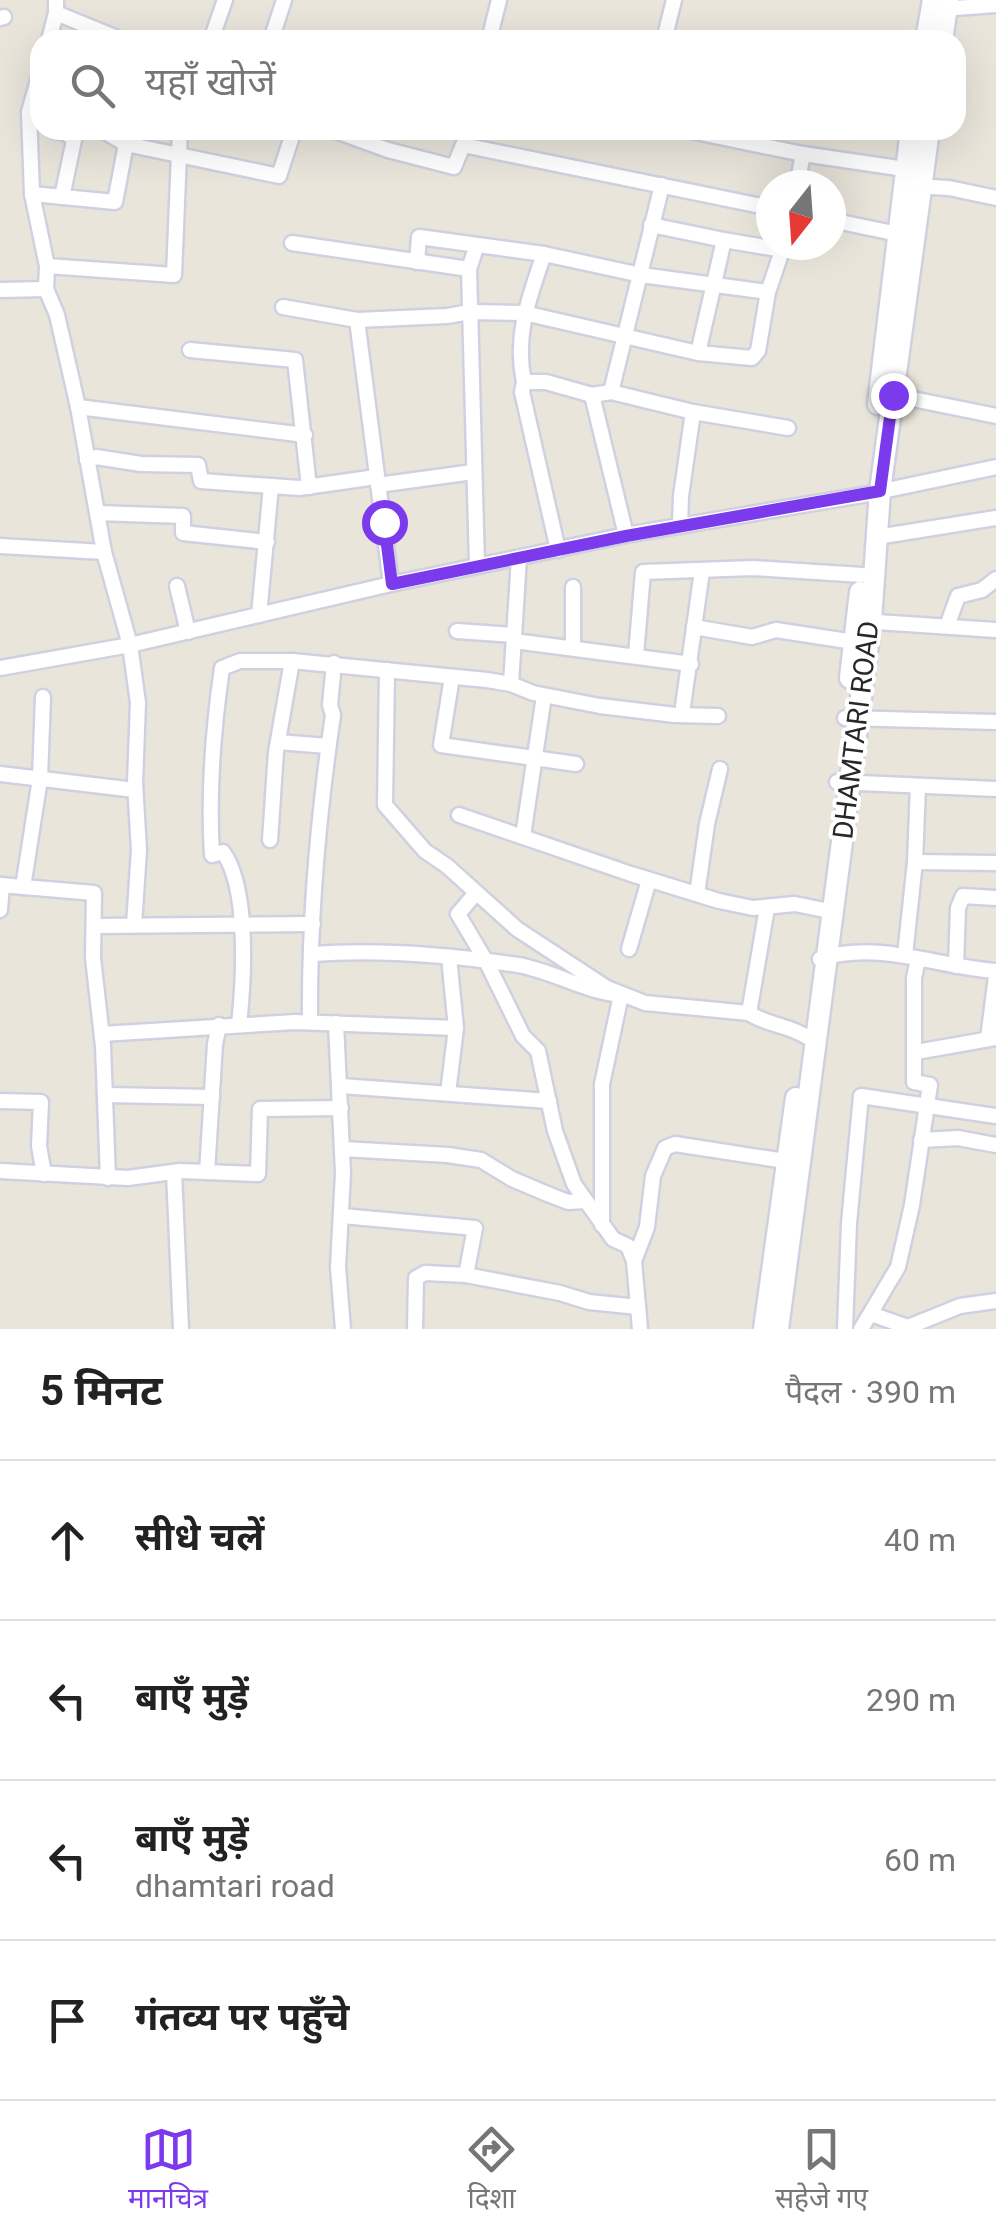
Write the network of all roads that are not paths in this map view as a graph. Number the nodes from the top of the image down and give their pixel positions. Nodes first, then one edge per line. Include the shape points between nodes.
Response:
1 (226, 0) edge
2 (284, 0) edge
3 (499, 0) edge
4 (674, 0) edge
5 (940, 5) edge
6 (996, 5) edge
7 (56, 6) edge
8 (103, 30) edge
9 (215, 30) edge
10 (277, 30) edge
11 (493, 30) edge
12 (666, 30) edge
13 (930, 30) edge
14 (941, 30) edge
15 (34, 140) edge
16 (74, 140) edge
17 (119, 140) edge
18 (180, 140) edge
19 (291, 140) edge
20 (381, 140) edge
21 (464, 140) edge
22 (473, 140) edge
23 (735, 140) edge
24 (911, 140) edge
25 (925, 140) edge
26 (126, 144) junction
27 (179, 154) junction
28 (803, 154) junction
29 (800, 170) edge
30 (910, 180) junction
31 (662, 185) junction
32 (32, 194) junction
33 (62, 197) junction
34 (996, 198) edge
35 (756, 205) edge
36 (846, 223) edge
37 (651, 225) junction
38 (898, 234) junction
39 (724, 240) junction
40 (292, 243) dead end
41 (756, 244) edge
42 (478, 245) junction
43 (544, 254) junction
44 (779, 260) edge
45 (417, 262) junction
46 (47, 266) junction
47 (469, 269) junction
48 (641, 274) junction
49 (714, 285) junction
50 (46, 289) junction
51 (0, 290) edge
52 (768, 292) junction
53 (283, 307) dead end
54 (470, 312) junction
55 (524, 313) junction
56 (356, 320) junction
57 (626, 334) junction
58 (190, 350) dead end
59 (698, 353) junction
60 (524, 382) junction
61 (611, 392) junction
62 (592, 395) junction
63 (893, 395) junction
64 (78, 407) junction
65 (693, 412) junction
66 (996, 416) edge
67 (788, 428) dead end
68 (305, 436) junction
69 (87, 460) junction
70 (996, 467) edge
71 (473, 472) junction
72 (377, 481) junction
73 (271, 486) junction
74 (309, 487) junction
75 (874, 493) junction
76 (98, 513) junction
77 (996, 518) edge
78 (680, 526) junction
79 (626, 536) junction
80 (877, 537) junction
81 (267, 542) junction
82 (0, 546) edge
83 (558, 550) junction
84 (104, 552) junction
85 (519, 558) junction
86 (477, 566) junction
87 (702, 571) junction
88 (862, 575) junction
89 (996, 579) edge
90 (392, 584) junction
91 (177, 586) dead end
92 (573, 587) dead end
93 (259, 615) junction
94 (694, 626) junction
95 (947, 626) junction
96 (860, 628) junction
97 (996, 630) edge
98 (458, 631) dead end
99 (188, 632) junction
100 (514, 638) junction
101 (130, 645) junction
102 (574, 648) junction
103 (636, 655) junction
104 (292, 661) junction
105 (334, 663) junction
106 (691, 664) junction
107 (0, 668) edge
108 (386, 670) junction
109 (452, 677) junction
110 (510, 684) junction
111 (43, 696) dead end
112 (544, 696) junction
113 (682, 714) junction
114 (718, 716) dead end
115 (852, 719) junction
116 (996, 722) edge
117 (278, 742) junction
118 (328, 746) junction
119 (533, 758) junction
120 (576, 764) dead end
121 (720, 769) dead end
122 (0, 774) edge
123 (40, 780) junction
124 (844, 783) junction
125 (918, 786) junction
126 (996, 788) edge
127 (134, 790) junction
128 (459, 816) dead end
129 (523, 836) junction
130 (270, 840) dead end
131 (915, 862) junction
132 (996, 863) edge
133 (649, 880) junction
134 (1, 885) edge
135 (22, 887) junction
136 (475, 894) junction
137 (697, 894) junction
138 (996, 898) edge
139 (767, 908) junction
140 (0, 910) edge
141 (828, 911) junction
142 (312, 924) junction
143 (134, 925) junction
144 (94, 926) junction
145 (240, 927) junction
146 (629, 949) dead end
147 (311, 954) junction
148 (450, 957) junction
149 (911, 957) junction
150 (822, 958) junction
151 (487, 964) junction
152 (956, 966) junction
153 (996, 974) edge
154 (621, 995) junction
155 (748, 1012) junction
156 (310, 1022) junction
157 (336, 1023) junction
158 (239, 1024) junction
159 (219, 1025) junction
160 (456, 1028) junction
161 (102, 1034) junction
162 (808, 1037) junction
163 (992, 1038) edge
164 (916, 1052) junction
165 (341, 1086) junction
166 (448, 1093) junction
167 (105, 1096) junction
168 (212, 1097) junction
169 (0, 1100) edge
170 (549, 1100) junction
171 (926, 1107) junction
172 (342, 1108) junction
173 (996, 1116) edge
174 (921, 1140) junction
175 (996, 1145) edge
176 (342, 1150) junction
177 (785, 1161) junction
178 (0, 1172) edge
179 (174, 1172) junction
180 (207, 1172) junction
181 (44, 1174) junction
182 (108, 1178) junction
183 (585, 1202) junction
184 (342, 1216) junction
185 (602, 1224) junction
186 (634, 1261) junction
187 (466, 1275) junction
188 (996, 1301) edge
189 (638, 1307) junction
190 (871, 1314) junction
191 (181, 1329) edge
192 (343, 1329) edge
193 (414, 1329) edge
194 (640, 1329) edge
195 (764, 1329) edge
196 (778, 1329) edge
197 (846, 1329) edge
198 (861, 1329) edge

1 - 9 street
2 - 10 street
3 - 11 street
4 - 12 street
5 - 6 street
5 - 13 main road
5 - 14 main road
7 - 8 street
15 - 32 street
16 - 33 street
17 - 26 street
18 - 27 street
19 - 27 street via 279,176
20 - 21 street via 454,167
22 - 31 street
23 - 28 street
24 - 30 main road
25 - 30 main road, DHAMTARI ROAD
26 - 27 street
26 - 33 street via 115,202
27 - 46 street via 174,275
28 - 29 street
28 - 30 street
30 - 34 street
30 - 38 main road
30 - 63 main road, DHAMTARI ROAD
31 - 35 street
31 - 37 street
32 - 33 street
32 - 46 street
36 - 38 street
37 - 39 street
37 - 48 street
38 - 75 main road
39 - 41 street
39 - 49 street
40 - 45 street
42 - 43 street
42 - 45 street via 419,237
42 - 47 street
43 - 48 street
43 - 55 street
44 - 52 street
45 - 47 street
46 - 50 street
47 - 54 street
48 - 49 street
48 - 57 street
49 - 52 street
49 - 59 street
50 - 51 street
50 - 64 street
52 - 59 street via 752,358
53 - 56 street
54 - 55 street
54 - 56 street
54 - 71 street
55 - 57 street
55 - 60 street
56 - 72 street
57 - 59 street
57 - 61 street
58 - 68 street via 295,360
60 - 62 street
60 - 83 street
61 - 62 street
61 - 65 street
62 - 79 street
63 - 66 street
63 - 75 main road, DHAMTARI ROAD
64 - 68 street
64 - 69 street
65 - 67 street
65 - 78 street
68 - 74 street
69 - 73 street via 198,464 202,481
69 - 76 street
70 - 75 street
71 - 72 street
71 - 86 street
72 - 74 street
72 - 90 street
73 - 74 street
73 - 81 street
75 - 78 street
75 - 80 main road, DHAMTARI ROAD
75 - 88 main road
76 - 81 street via 183,516 184,533
76 - 84 street
77 - 80 street
78 - 79 street
79 - 83 street
80 - 96 main road, DHAMTARI ROAD
81 - 93 street
82 - 84 street
83 - 85 street
84 - 101 street
85 - 86 street
85 - 100 street
86 - 90 street
87 - 88 street
87 - 94 street
87 - 103 street via 643,572
88 - 96 main road
89 - 95 street via 958,596
90 - 93 street
91 - 99 street
92 - 102 street
93 - 99 street
94 - 96 street via 752,637
94 - 106 street
95 - 96 street
95 - 97 street
96 - 115 main road
98 - 100 street
99 - 101 street
100 - 102 street
100 - 110 street
101 - 107 street
101 - 127 street via 138,703
102 - 103 street
103 - 106 street
104 - 105 street
104 - 117 street
104 - 145 street via 240,661 222,668 210,838 212,854 223,852 231,863
105 - 108 street
105 - 118 street
106 - 113 street
108 - 109 street
108 - 136 street via 385,805
109 - 110 street
109 - 119 street via 440,745
110 - 112 street
111 - 123 street
112 - 113 street
112 - 119 street
113 - 114 street
115 - 116 street
115 - 124 main road
117 - 118 street
117 - 130 street
118 - 142 street
119 - 120 street
119 - 129 street
121 - 137 street
122 - 123 street
123 - 127 street
123 - 135 street
124 - 125 street
124 - 141 main road
125 - 126 street
125 - 131 street
127 - 143 street
128 - 129 street
129 - 133 street
131 - 132 street
131 - 149 street
133 - 137 street
133 - 146 street
134 - 135 street
134 - 140 street
135 - 144 street via 94,893
136 - 151 street via 458,914
136 - 154 street
137 - 139 street
138 - 152 street via 963,896
139 - 141 street via 795,904
139 - 155 street
141 - 150 main road
142 - 145 street
142 - 147 street
143 - 144 street
143 - 145 street
144 - 161 street
145 - 158 street
147 - 148 street
147 - 156 street
148 - 151 street
148 - 160 street
149 - 150 street via 860,951
149 - 152 street
149 - 164 street
150 - 162 main road
150 - 196 main road
151 - 154 street via 521,966
151 - 170 street via 523,1036 538,1051
152 - 153 street
153 - 163 street
154 - 155 street via 673,1008
154 - 185 street via 602,1084
155 - 162 street
156 - 157 street
156 - 158 street
157 - 160 street
157 - 165 street
158 - 159 street
159 - 161 street
159 - 168 street
160 - 166 street
161 - 167 street
162 - 177 main road
163 - 164 street
164 - 171 street via 914,1082 930,1085
165 - 166 street
165 - 172 street
166 - 170 street
167 - 168 street
167 - 182 street
168 - 180 street
169 - 181 street via 41,1102
170 - 183 street
171 - 173 street
171 - 174 street
171 - 197 street via 862,1096
172 - 176 street
172 - 180 street via 260,1108 258,1174
174 - 175 street
174 - 190 street via 898,1268
176 - 183 street via 481,1160 550,1195
176 - 184 street
177 - 186 street via 666,1148
177 - 195 main road
178 - 181 street
179 - 180 street
179 - 182 street
179 - 191 street
181 - 182 street
183 - 185 street
184 - 187 street via 474,1228
184 - 192 street
185 - 186 street via 628,1246
186 - 189 street
187 - 189 street
187 - 193 street via 416,1278
188 - 190 street via 960,1306 908,1326
189 - 194 street
190 - 198 street

